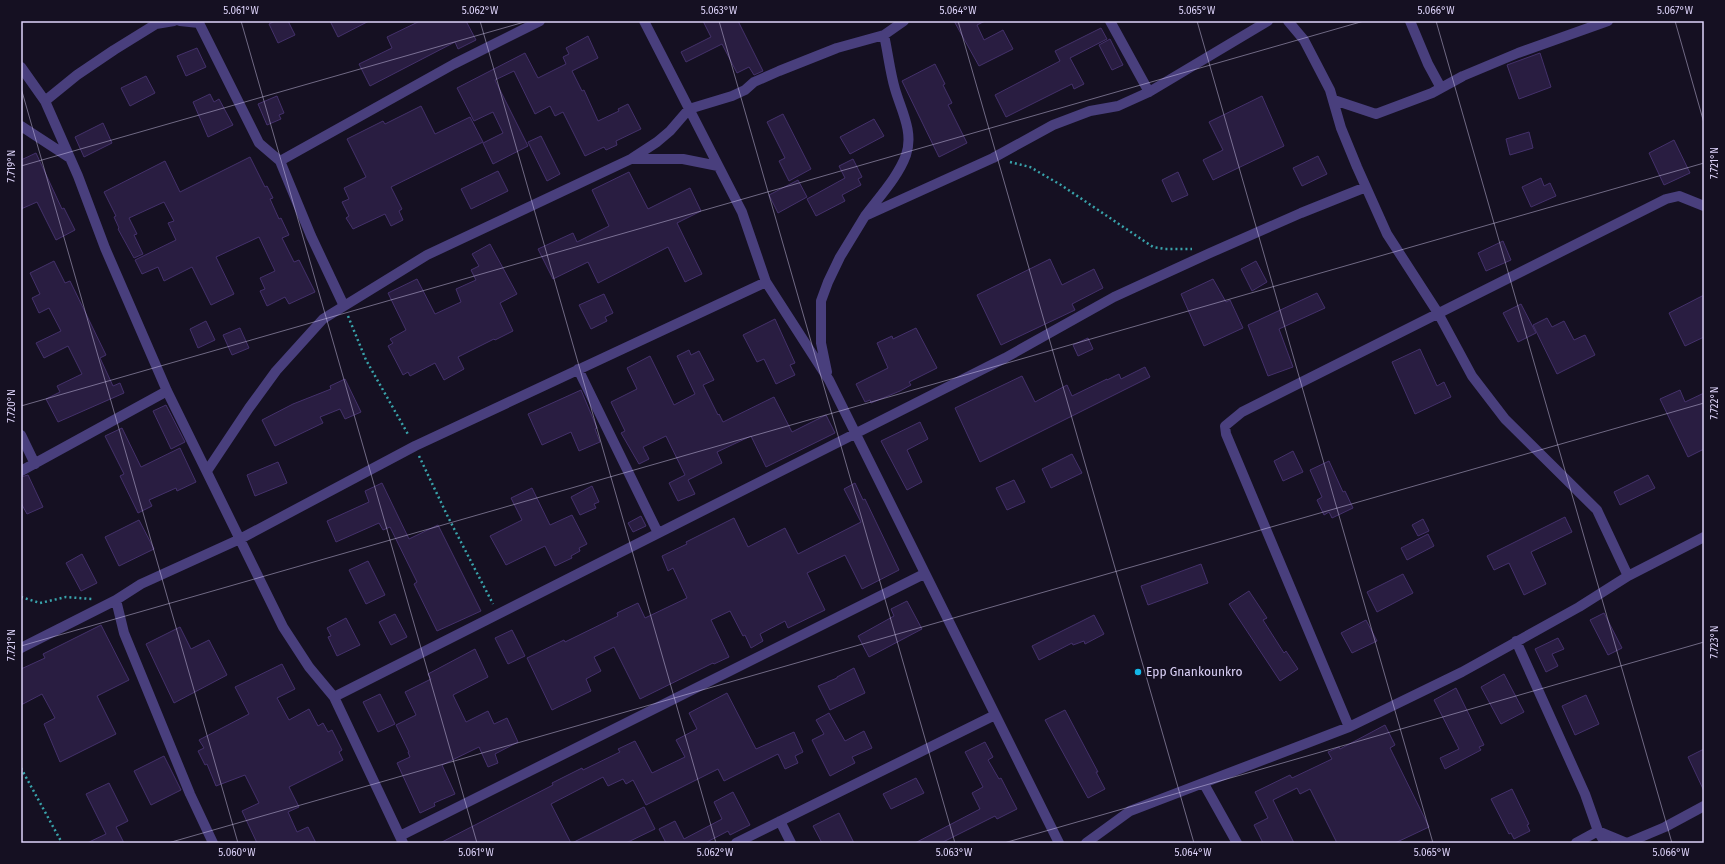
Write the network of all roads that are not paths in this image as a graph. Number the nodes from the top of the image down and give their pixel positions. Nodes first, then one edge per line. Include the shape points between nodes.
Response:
1 (174, 21) edge
2 (180, 21) edge
3 (540, 21) edge
4 (644, 21) edge
5 (904, 21) edge
6 (1110, 21) edge
7 (1268, 21) edge
8 (1288, 21) edge
9 (1410, 21) edge
10 (1608, 21) edge
11 (199, 22) edge
12 (884, 35) junction
13 (21, 67) edge
14 (1441, 88) junction
15 (1149, 92) junction
16 (1334, 100) junction
17 (45, 101) junction
18 (689, 109) junction
19 (21, 126) edge
20 (70, 158) junction
21 (631, 158) junction
22 (280, 161) junction
23 (718, 166) junction
24 (1366, 187) junction
25 (1704, 206) edge
26 (865, 216) junction
27 (766, 282) junction
28 (344, 306) junction
29 (1438, 313) junction
30 (578, 369) junction
31 (829, 380) junction
32 (167, 391) junction
33 (855, 433) junction
34 (21, 435) edge
35 (35, 464) junction
36 (21, 471) edge
37 (207, 471) junction
38 (658, 533) junction
39 (1704, 537) edge
40 (240, 539) junction
41 (924, 574) junction
42 (1628, 576) junction
43 (116, 600) junction
44 (1516, 641) junction
45 (21, 648) edge
46 (334, 697) junction
47 (995, 715) junction
48 (1349, 727) junction
49 (1204, 784) junction
50 (1704, 806) edge
51 (780, 821) junction
52 (1598, 831) junction
53 (402, 840) edge
54 (213, 843) edge
55 (736, 843) edge
56 (791, 843) edge
57 (1058, 843) edge
58 (1086, 843) edge
59 (1237, 843) edge
60 (1576, 843) edge
61 (1605, 843) edge

1 - 17 street via 156,24 114,50 76,75
2 - 11 street
3 - 22 street via 454,64
4 - 18 street
5 - 12 street
6 - 15 street
7 - 15 street
8 - 16 street via 1304,40
9 - 14 street
10 - 14 street via 1518,53
11 - 22 street via 259,142
12 - 18 street via 837,48 778,71 732,96
12 - 26 street via 895,90 904,114 908,141 906,154 898,169
13 - 17 street
14 - 16 street via 1376,114
15 - 26 street via 1118,106 1090,112 1053,125 994,158
16 - 24 street via 1341,128
17 - 20 street
18 - 21 street via 657,142
18 - 23 street
19 - 20 street
20 - 32 street via 105,248
21 - 23 street via 683,159
21 - 28 street via 427,255
22 - 28 street
23 - 27 street via 742,212
24 - 29 street via 1387,234
24 - 33 street via 1210,252 1114,297 1005,358
25 - 29 street via 1679,196 1666,199
26 - 31 street via 840,257 821,301 821,343
27 - 30 street
27 - 31 street
28 - 37 street via 323,319 276,371
29 - 42 street via 1472,376 1505,419 1597,510
29 - 48 street via 1242,412 1225,426 1226,434
30 - 38 street
30 - 40 street via 415,446
31 - 33 street
32 - 35 street
32 - 37 street
33 - 38 street
33 - 41 street
34 - 35 street
35 - 36 street
37 - 40 street
38 - 46 street
39 - 42 street
40 - 43 street via 142,584
40 - 46 street via 283,626 309,667
41 - 47 street
41 - 53 street
42 - 44 street
43 - 45 street
43 - 54 street via 124,633 190,794
44 - 48 street via 1462,672
44 - 52 street via 1585,794
46 - 53 street
47 - 51 street
47 - 57 street
48 - 49 street
49 - 58 street via 1130,812
49 - 59 street
50 - 52 street via 1627,843
51 - 55 street
51 - 56 street
52 - 60 street
52 - 61 street

